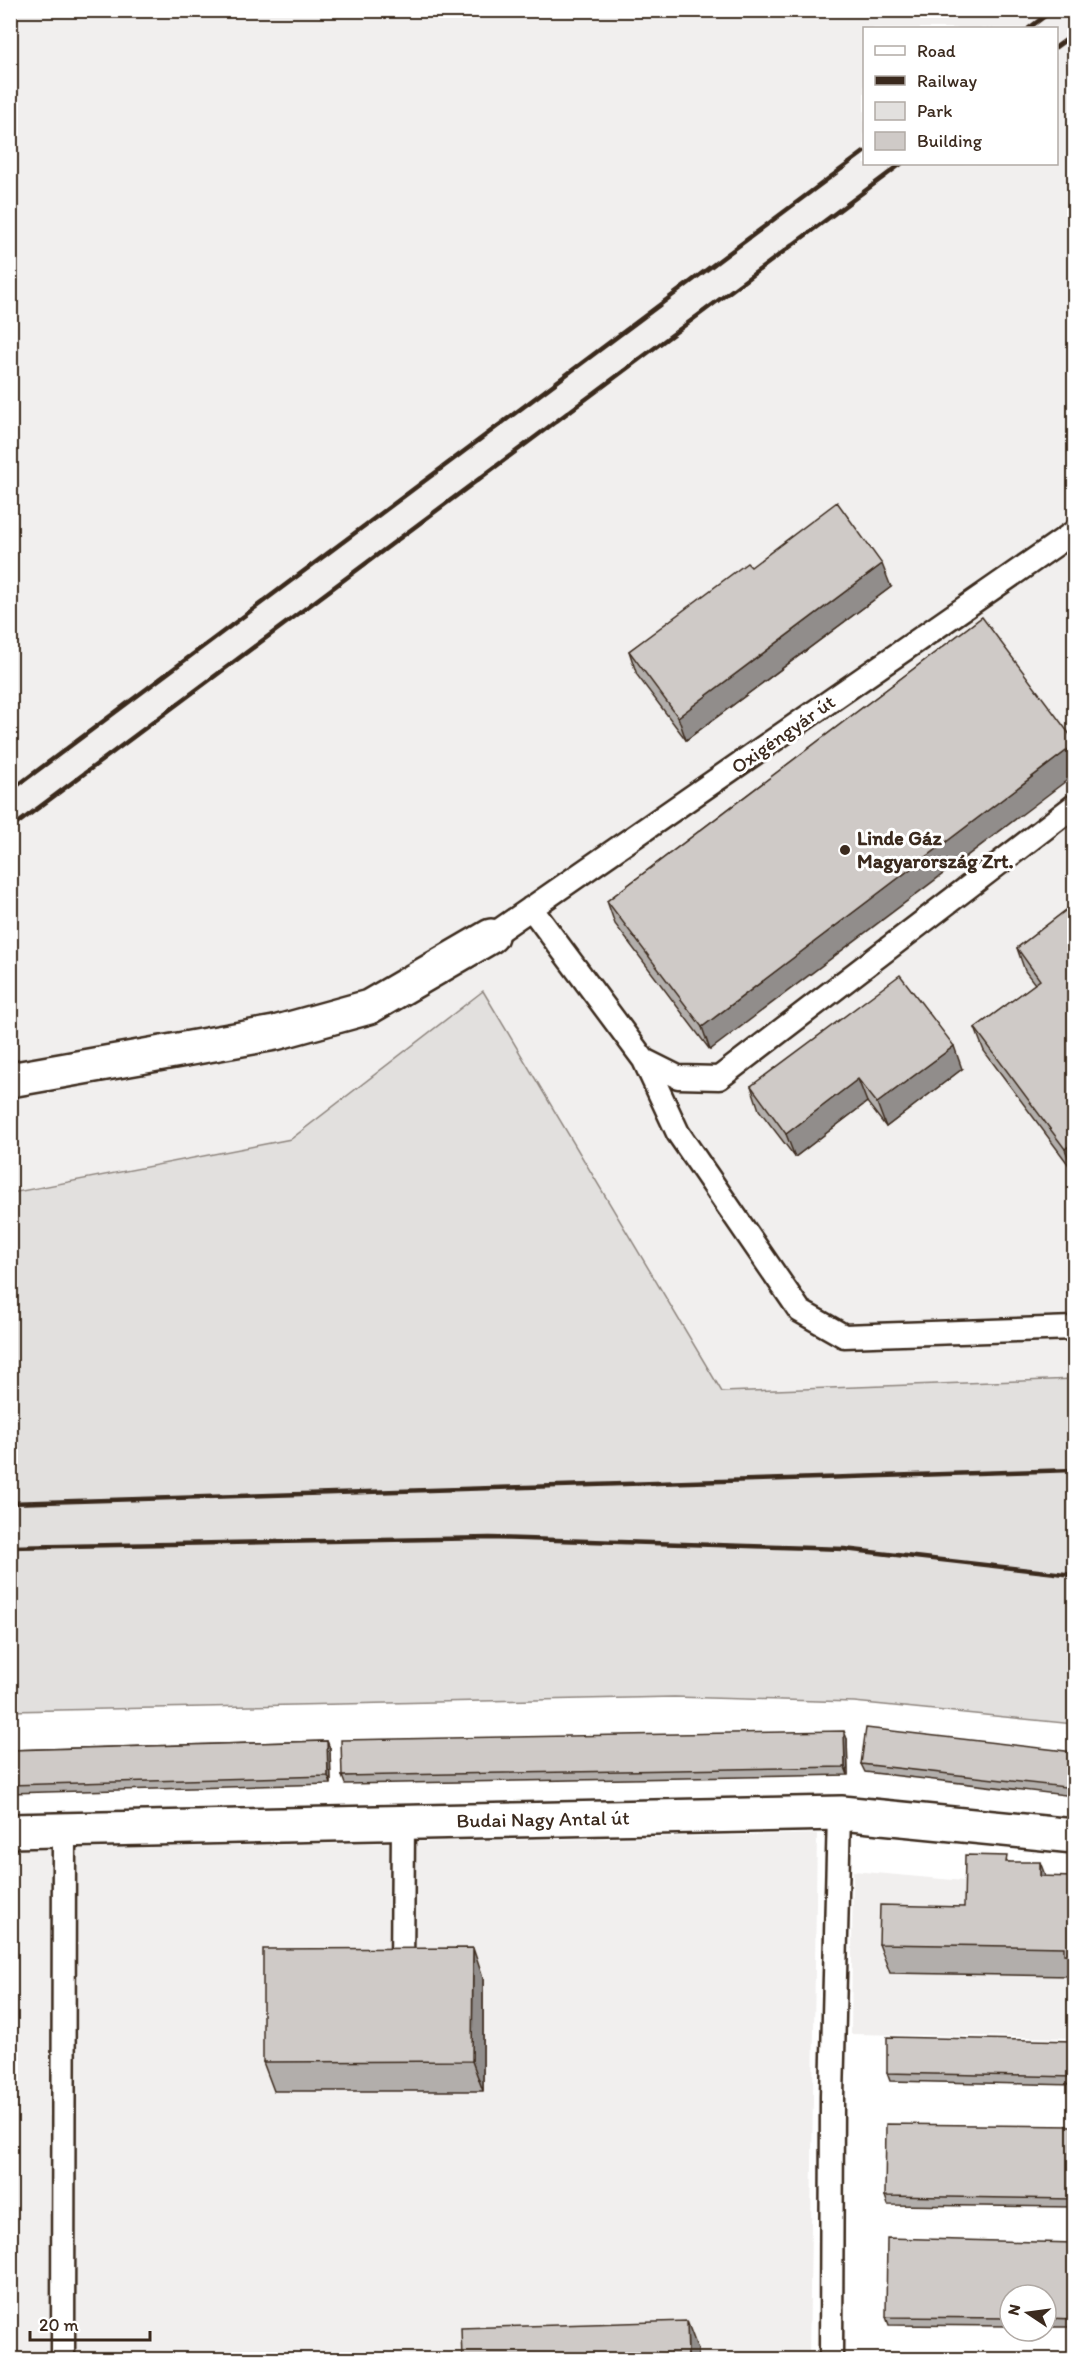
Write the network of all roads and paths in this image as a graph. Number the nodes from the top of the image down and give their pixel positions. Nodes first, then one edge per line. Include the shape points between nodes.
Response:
1 (1074, 533) edge
2 (1074, 806) edge
3 (531, 908) junction
4 (491, 936) joint
5 (644, 1060) junction
6 (10, 1080) edge
7 (1074, 1328) edge
8 (839, 1813) junction
9 (403, 1822) junction
10 (64, 1829) junction
11 (10, 1831) edge
12 (1074, 1836) edge
13 (402, 1979) edge
14 (63, 2360) edge
15 (831, 2360) edge

1 - 3 lane, Oxigéngyár út
2 - 5 lane via 719,1078 678,1077
3 - 4 lane, Oxigéngyár út
3 - 5 lane
4 - 6 street via 369,1006 275,1033
5 - 7 lane via 678,1133 800,1311 844,1336
8 - 9 street, Budai Nagy Antal út
8 - 12 street, Budai Nagy Antal út
8 - 15 lane
9 - 10 street, Budai Nagy Antal út
9 - 13 lane
10 - 11 street, Budai Nagy Antal út
10 - 14 lane

